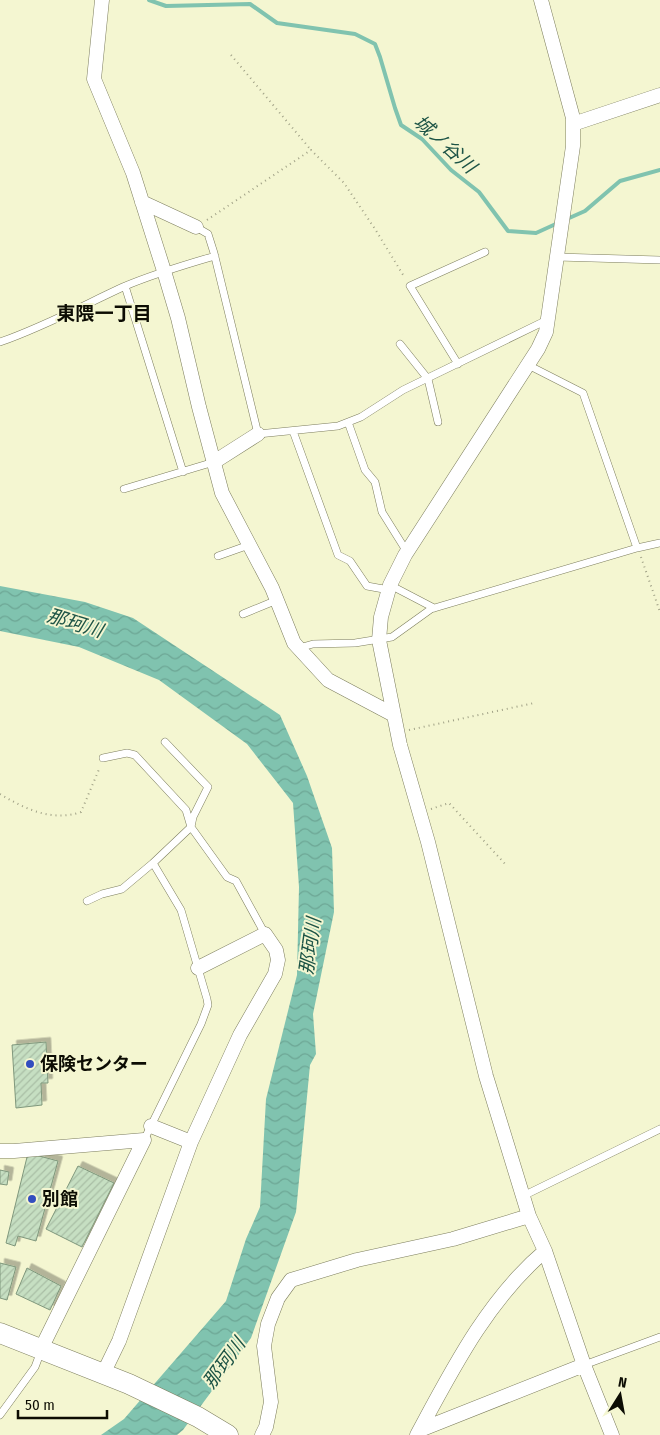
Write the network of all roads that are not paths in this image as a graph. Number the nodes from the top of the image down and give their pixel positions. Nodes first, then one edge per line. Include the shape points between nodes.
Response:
1 (102, 0) edge
2 (541, 0) edge
3 (660, 95) edge
4 (573, 124) junction
5 (142, 202) junction
6 (196, 226) joint
7 (485, 252) dead end
8 (215, 256) junction
9 (557, 257) junction
10 (660, 260) edge
11 (164, 271) junction
12 (125, 286) junction
13 (548, 320) junction
14 (0, 342) edge
15 (400, 344) dead end
16 (458, 364) junction
17 (528, 365) junction
18 (428, 379) junction
19 (348, 422) junction
20 (438, 422) dead end
21 (293, 431) junction
22 (258, 434) junction
23 (214, 462) junction
24 (183, 472) junction
25 (124, 490) dead end
26 (660, 544) edge
27 (250, 545) junction
28 (637, 548) junction
29 (407, 552) junction
30 (218, 556) dead end
31 (390, 587) junction
32 (277, 600) junction
33 (434, 608) junction
34 (243, 614) dead end
35 (379, 640) junction
36 (299, 648) junction
37 (394, 714) junction
38 (165, 742) dead end
39 (103, 758) road end
40 (191, 827) junction
41 (153, 864) junction
42 (87, 901) dead end
43 (266, 934) junction
44 (198, 968) junction
45 (151, 1126) junction
46 (660, 1129) edge
47 (144, 1140) junction
48 (190, 1142) junction
49 (0, 1151) edge
50 (523, 1196) junction
51 (530, 1216) junction
52 (545, 1251) junction
53 (0, 1333) edge
54 (660, 1337) edge
55 (41, 1349) junction
56 (584, 1365) junction
57 (102, 1374) junction
58 (0, 1415) edge
59 (418, 1432) edge
60 (228, 1435) edge
61 (262, 1435) edge
62 (612, 1435) edge

1 - 5 street via 94,79
2 - 4 street
3 - 4 street
4 - 9 street via 573,146
5 - 6 street
5 - 11 street
6 - 8 lane via 208,234
7 - 16 lane via 410,286
8 - 11 lane
8 - 22 lane
9 - 10 lane
9 - 13 street
11 - 12 lane
11 - 23 street
12 - 14 lane
12 - 24 lane
13 - 16 lane
13 - 17 street via 546,332
15 - 18 lane
16 - 18 lane
17 - 28 lane via 583,393
17 - 29 street
18 - 19 lane
18 - 20 lane
19 - 21 lane
19 - 29 lane via 365,470 375,482 382,512
21 - 22 lane
21 - 31 lane via 338,555 350,561 367,586
22 - 23 street
23 - 24 lane
23 - 27 street via 222,493
24 - 25 lane
26 - 28 lane
27 - 30 lane
27 - 32 street
28 - 33 lane
29 - 31 street
31 - 33 lane
31 - 35 street via 381,617
32 - 34 lane
32 - 36 street via 294,644
33 - 35 lane via 392,637
35 - 36 lane via 313,644
35 - 37 street
36 - 37 street via 328,680
37 - 50 street via 486,1076
38 - 40 lane via 208,787
39 - 40 lane via 127,753 134,755 186,810
40 - 41 lane
40 - 43 lane via 227,877 236,881
41 - 42 lane via 122,889
41 - 44 lane via 180,910
43 - 44 street
43 - 48 street via 276,950 276,974 240,1035
44 - 45 lane via 208,1005
45 - 47 lane
45 - 48 street
46 - 50 lane
47 - 49 street
47 - 55 street
48 - 57 street via 119,1341
50 - 51 street
51 - 52 street
51 - 61 street via 291,1280 278,1298 264,1346 271,1402
52 - 56 street
52 - 59 street via 527,1267 490,1312
53 - 55 street
54 - 56 lane
55 - 57 street
55 - 58 lane via 35,1367
56 - 59 street
56 - 62 street
57 - 60 street via 198,1417

